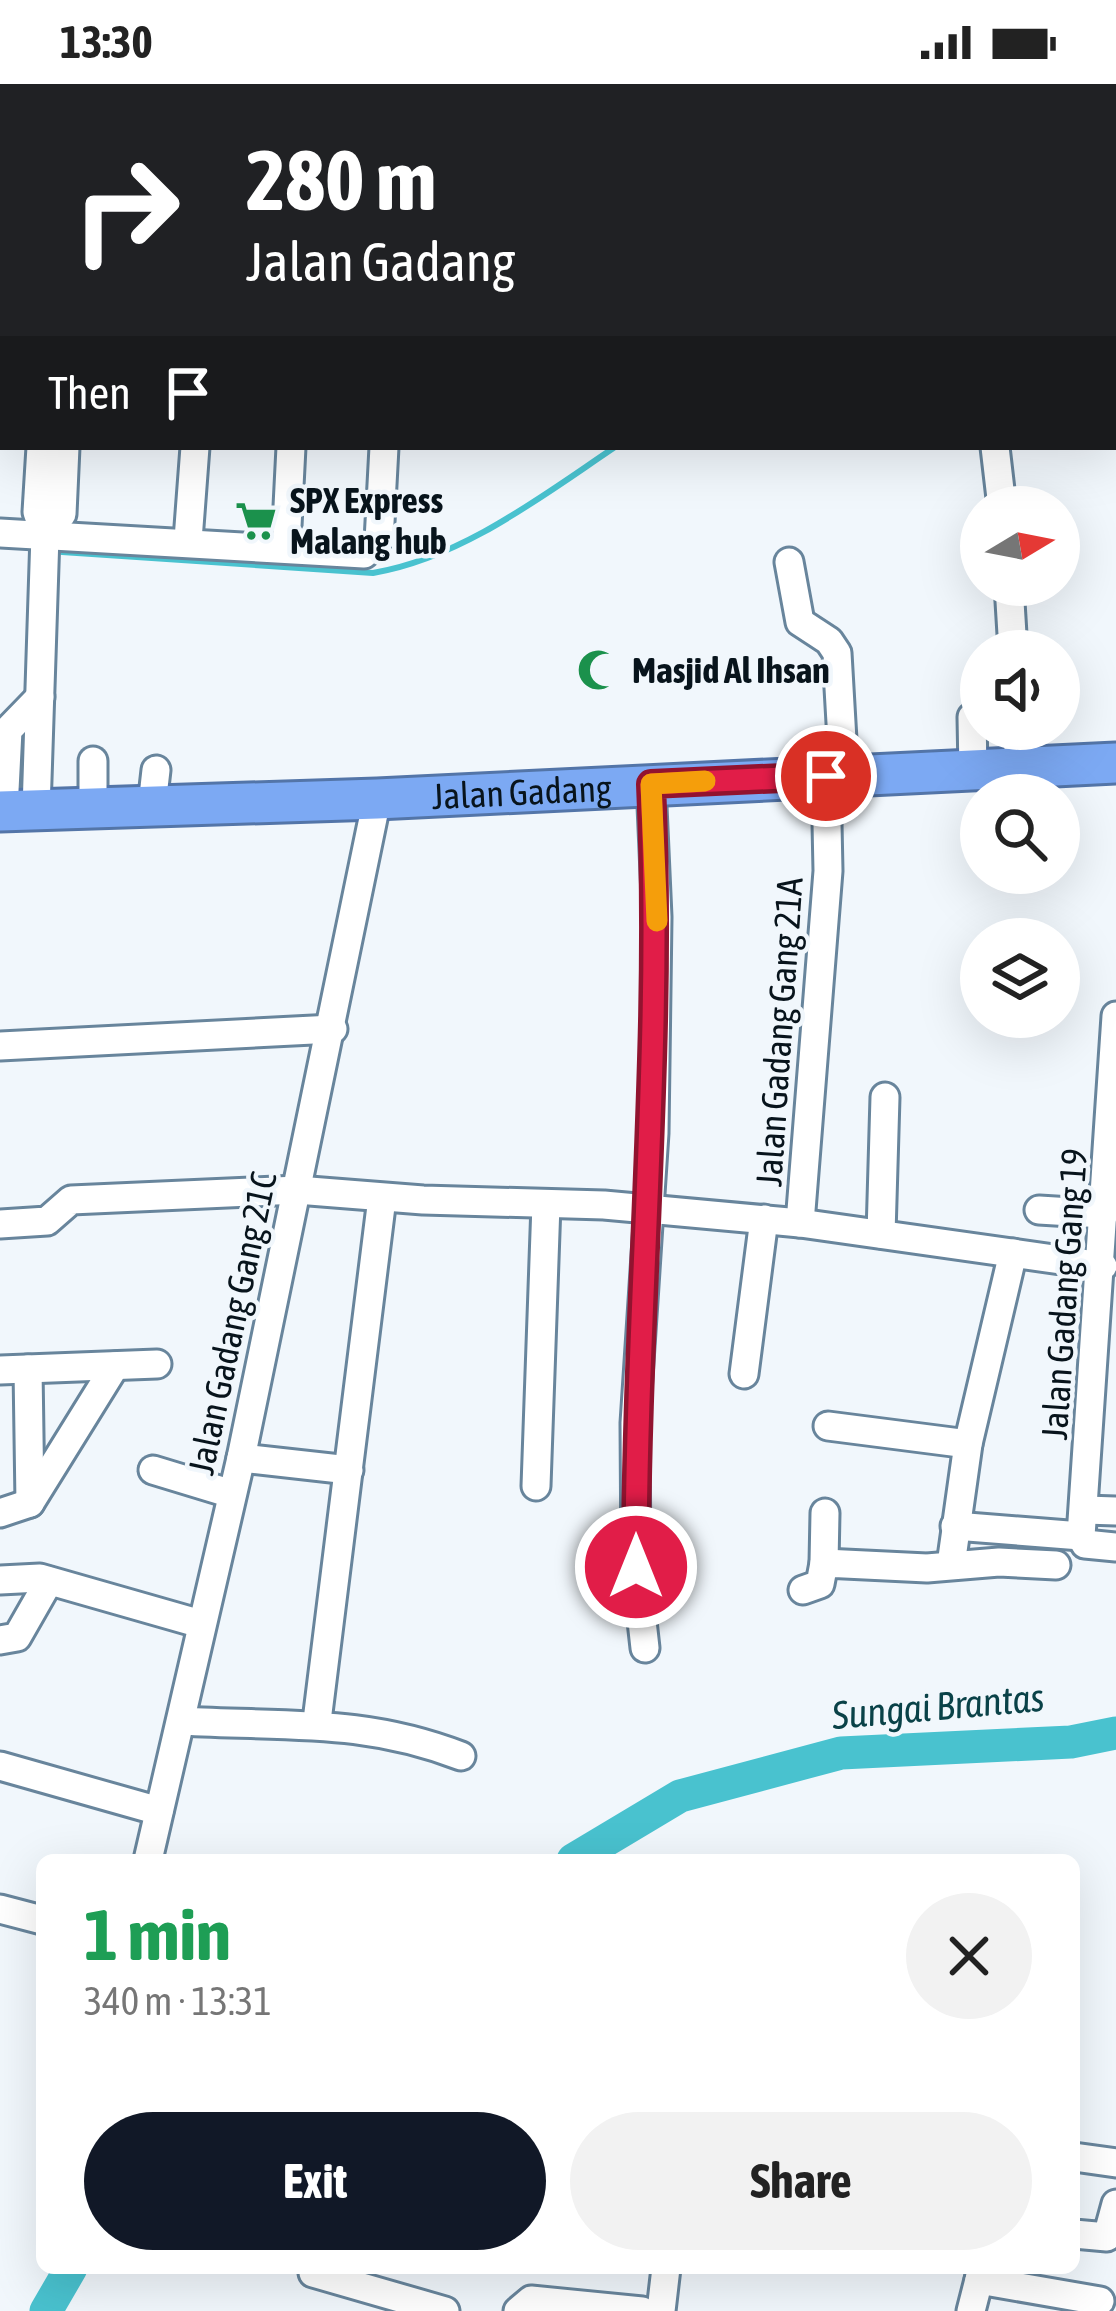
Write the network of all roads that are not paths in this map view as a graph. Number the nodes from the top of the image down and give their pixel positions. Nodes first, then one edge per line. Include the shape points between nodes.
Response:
1 (41, 450) edge
2 (64, 450) edge
3 (195, 450) edge
4 (291, 450) edge
5 (384, 450) edge
6 (995, 450) edge
7 (1000, 486) edge
8 (0, 532) edge
9 (45, 535) junction
10 (188, 540) junction
11 (286, 546) junction
12 (789, 562) dead end
13 (973, 750) edge
14 (1018, 750) edge
15 (93, 761) dead end
16 (1116, 763) edge
17 (1019, 769) junction
18 (973, 771) junction
19 (835, 775) junction
20 (651, 784) junction
21 (377, 799) junction
22 (93, 808) junction
23 (13, 810) edge
24 (1116, 1016) edge
25 (333, 1029) junction
26 (0, 1046) edge
27 (885, 1097) dead end
28 (297, 1190) junction
29 (382, 1198) junction
30 (1109, 1198) edge
31 (546, 1204) junction
32 (648, 1208) junction
33 (1040, 1210) dead end
34 (764, 1219) junction
35 (800, 1223) junction
36 (0, 1224) edge
37 (881, 1234) junction
38 (1012, 1253) junction
39 (1103, 1266) junction
40 (157, 1364) dead end
41 (115, 1366) junction
42 (14, 1370) edge
43 (744, 1374) dead end
44 (828, 1426) dead end
45 (968, 1444) junction
46 (1103, 1453) edge
47 (242, 1458) junction
48 (153, 1470) dead end
49 (349, 1470) junction
50 (536, 1486) dead end
51 (232, 1494) junction
52 (29, 1503) junction
53 (1116, 1511) edge
54 (0, 1513) edge
55 (825, 1513) dead end
56 (1083, 1523) junction
57 (955, 1526) junction
58 (1116, 1547) edge
59 (824, 1563) junction
60 (951, 1565) junction
61 (1056, 1565) dead end
62 (0, 1580) edge
63 (49, 1581) junction
64 (803, 1589) dead end
65 (201, 1624) junction
66 (9, 1638) edge
67 (645, 1648) dead end
68 (0, 1660) edge
69 (182, 1721) junction
70 (316, 1721) junction
71 (461, 1756) dead end
72 (0, 1766) edge
73 (159, 1811) junction
74 (149, 1854) edge
75 (0, 1909) edge
76 (36, 1918) edge
77 (1080, 2158) edge
78 (1116, 2163) edge
79 (1116, 2204) edge
80 (1080, 2235) edge
81 (317, 2274) edge
82 (665, 2274) edge
83 (980, 2274) edge
84 (1100, 2301) dead end
85 (530, 2306) edge
86 (445, 2311) edge
87 (642, 2311) edge
88 (661, 2311) edge
89 (971, 2311) edge

1 - 9 street via 37,512
2 - 9 street via 62,514
3 - 10 street
4 - 11 street
5 - 11 street via 375,550
6 - 7 street
8 - 9 street
9 - 10 street
9 - 23 street via 40,697
10 - 11 street
12 - 19 street, Jalan Gadang Gang 21A via 800,622 837,653
13 - 18 street
14 - 17 street
15 - 22 street
16 - 17 highway, Jalan Gadang
17 - 18 highway, Jalan Gadang
18 - 19 highway, Jalan Gadang
19 - 20 highway, Jalan Gadang
19 - 35 street, Jalan Gadang Gang 21A
20 - 21 highway, Jalan Gadang
20 - 32 street via 656,986
21 - 22 highway, Jalan Gadang via 154,788
21 - 25 street, Jalan Gadang Gang 21C
22 - 23 highway, Jalan Gadang
24 - 30 street, Jalan Gadang Gang 19
25 - 26 street
25 - 28 street, Jalan Gadang Gang 21C
27 - 37 street
28 - 29 street
28 - 36 street via 71,1200 47,1220
28 - 47 street, Jalan Gadang Gang 21C
29 - 31 street
29 - 49 street
30 - 33 street
30 - 39 street, Jalan Gadang Gang 19
31 - 32 street
31 - 50 street
32 - 34 street
32 - 67 street via 635,1424
34 - 35 street
34 - 43 street
35 - 37 street
37 - 38 street
38 - 39 street
38 - 45 street
39 - 46 street, Jalan Gadang Gang 19
40 - 41 street
41 - 42 street
41 - 52 street
42 - 52 street
44 - 45 street
45 - 57 street
46 - 56 street, Jalan Gadang Gang 19
47 - 49 street
47 - 51 street, Jalan Gadang Gang 21C
48 - 51 street
49 - 70 street
51 - 65 street, Jalan Gadang Gang 21C
52 - 54 street
53 - 56 street
55 - 59 street
56 - 57 street
56 - 58 street via 1085,1544
57 - 60 street
59 - 60 street
59 - 64 street via 820,1584
60 - 61 street
62 - 63 street
63 - 65 street
63 - 66 street
65 - 69 street, Jalan Gadang Gang 21C
66 - 68 street
69 - 70 street
69 - 73 street, Jalan Gadang Gang 21C
70 - 71 street via 411,1736
72 - 73 street
73 - 74 street, Jalan Gadang Gang 21C
75 - 76 street
77 - 78 street
79 - 80 street via 1107,2237
81 - 86 street
82 - 88 street
83 - 84 street
83 - 89 street
85 - 87 street

